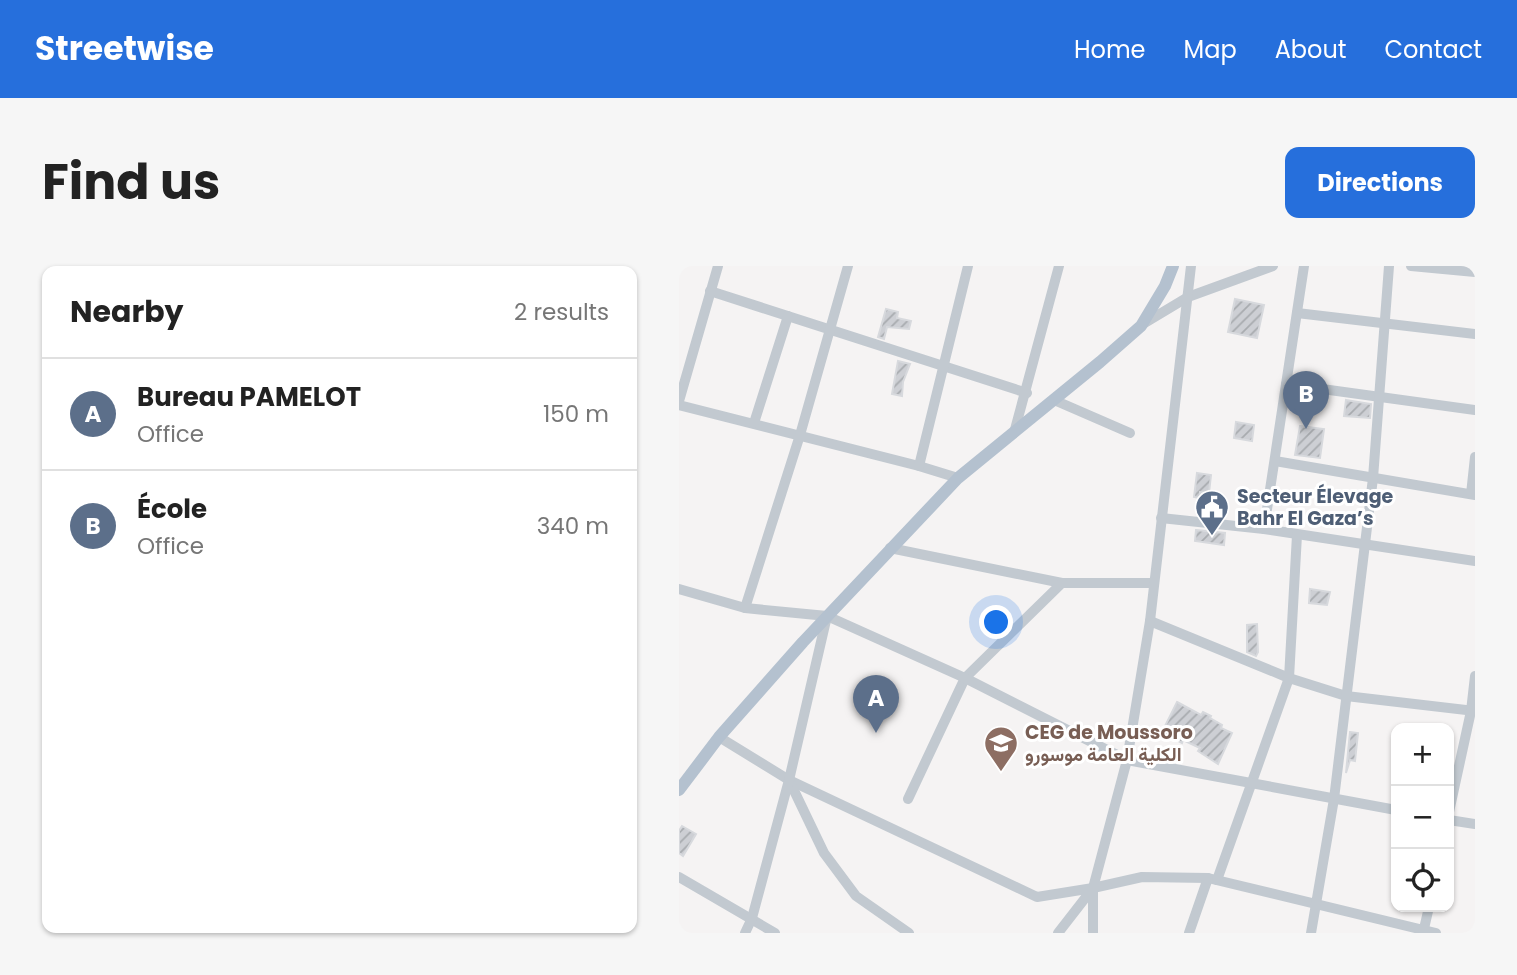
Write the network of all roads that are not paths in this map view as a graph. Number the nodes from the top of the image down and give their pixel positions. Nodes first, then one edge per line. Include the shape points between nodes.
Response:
1 (718, 266) edge
2 (848, 266) edge
3 (968, 266) edge
4 (1059, 266) edge
5 (1173, 266) edge
6 (1191, 266) edge
7 (1273, 266) edge
8 (1304, 266) edge
9 (1389, 266) edge
10 (1411, 266) edge
11 (1475, 272) edge
12 (710, 291) junction
13 (1188, 297) junction
14 (1297, 313) junction
15 (788, 316) junction
16 (1386, 324) junction
17 (1141, 326) junction
18 (830, 331) junction
19 (1475, 334) edge
20 (942, 366) junction
21 (1286, 384) junction
22 (1027, 393) junction
23 (1380, 398) junction
24 (1054, 400) junction
25 (679, 403) edge
26 (1475, 410) edge
27 (754, 423) junction
28 (1014, 433) junction
29 (1130, 433) dead end
30 (800, 435) junction
31 (1475, 457) edge
32 (1275, 461) junction
33 (919, 466) junction
34 (958, 478) junction
35 (1373, 478) junction
36 (1473, 494) edge
37 (1161, 518) junction
38 (1264, 529) junction
39 (1297, 535) junction
40 (1364, 545) junction
41 (890, 548) junction
42 (1475, 561) edge
43 (1062, 583) junction
44 (1153, 583) junction
45 (679, 589) edge
46 (745, 608) junction
47 (827, 616) junction
48 (1150, 621) junction
49 (1475, 676) edge
50 (965, 678) junction
51 (1289, 678) junction
52 (1346, 696) junction
53 (1473, 711) edge
54 (719, 737) junction
55 (1127, 760) junction
56 (789, 780) junction
57 (1251, 783) junction
58 (679, 790) edge
59 (1454, 791) edge
60 (908, 799) dead end
61 (1334, 799) junction
62 (1391, 809) edge
63 (1454, 821) edge
64 (1475, 824) edge
65 (679, 877) edge
66 (1212, 879) junction
67 (1093, 888) junction
68 (1315, 905) junction
69 (1428, 912) edge
70 (752, 918) junction
71 (1424, 932) edge
72 (745, 933) edge
73 (775, 933) edge
74 (909, 933) edge
75 (1058, 933) edge
76 (1093, 933) edge
77 (1189, 933) edge
78 (1311, 933) edge
79 (1436, 933) edge

1 - 12 street
2 - 18 street
3 - 20 street
4 - 22 street
5 - 17 main road
6 - 13 street
7 - 13 street
8 - 14 street
9 - 16 street
10 - 11 street
12 - 15 street
12 - 25 street
13 - 17 street
13 - 37 street
14 - 16 street
14 - 21 street
15 - 18 street
15 - 27 street
16 - 19 street
16 - 23 street
17 - 24 main road
18 - 20 street
18 - 30 street
20 - 22 street
20 - 33 street
21 - 23 street
21 - 32 street
22 - 28 street
23 - 26 street
23 - 35 street
24 - 28 main road
24 - 29 street
25 - 27 street
27 - 30 street
28 - 34 main road
30 - 33 street
30 - 46 street
31 - 36 street
32 - 35 street
32 - 38 street
33 - 34 street
34 - 41 main road
35 - 36 street
35 - 40 street
37 - 38 street
37 - 44 street
38 - 39 street
39 - 40 street
39 - 51 street
40 - 42 street
40 - 52 street
41 - 43 street
41 - 47 main road
43 - 44 street
43 - 50 street
44 - 48 street
45 - 46 street
46 - 47 street
47 - 50 street
47 - 54 main road
47 - 56 street
48 - 51 street
48 - 55 street
49 - 53 street
50 - 55 street
50 - 60 street
51 - 52 street
51 - 57 street
52 - 53 street
52 - 61 street
53 - 59 street
54 - 56 street
54 - 58 main road
55 - 57 street
55 - 67 street
56 - 67 street via 1037,897
56 - 70 street
56 - 74 street via 824,853 856,896
57 - 61 street
57 - 66 street
61 - 62 street
61 - 68 street
63 - 64 street
65 - 70 street
66 - 67 street via 1142,877
66 - 68 street
66 - 77 street
67 - 75 street
67 - 76 street
68 - 71 street
68 - 78 street
69 - 71 street
70 - 72 street
70 - 73 street
71 - 79 street

